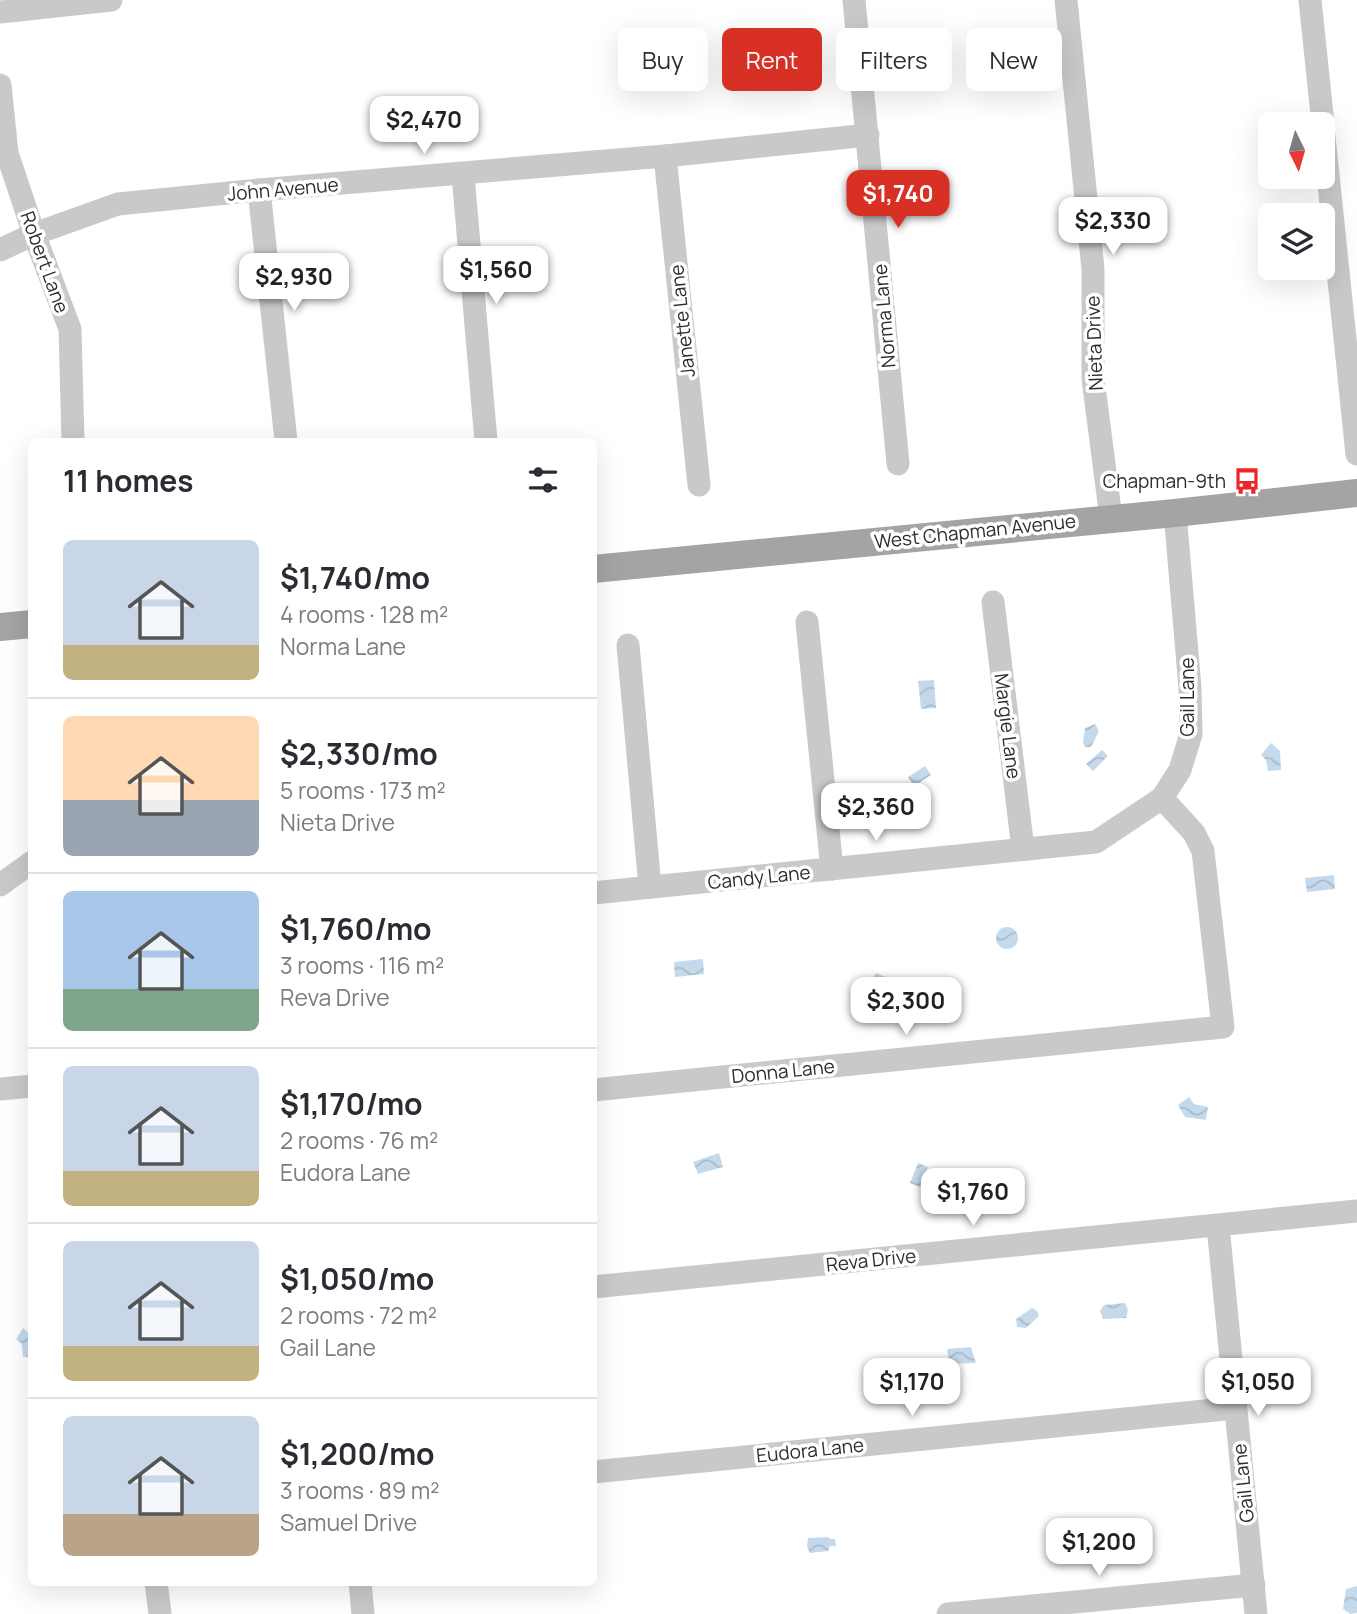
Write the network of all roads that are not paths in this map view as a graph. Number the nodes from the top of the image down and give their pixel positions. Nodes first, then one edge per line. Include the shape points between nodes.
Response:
1 (111, 0) edge
2 (854, 0) edge
3 (1066, 0) edge
4 (1310, 0) edge
5 (0, 12) edge
6 (0, 85) edge
7 (1322, 112) edge
8 (868, 135) junction
9 (666, 156) junction
10 (463, 175) junction
11 (1330, 189) edge
12 (259, 190) junction
13 (34, 234) junction
14 (0, 250) edge
15 (73, 438) edge
16 (286, 438) edge
17 (486, 438) edge
18 (1357, 454) edge
19 (898, 464) dead end
20 (699, 485) dead end
21 (1357, 493) edge
22 (1175, 513) junction
23 (1111, 518) junction
24 (597, 569) edge
25 (993, 602) dead end
26 (807, 622) dead end
27 (28, 624) edge
28 (0, 626) edge
29 (628, 645) dead end
30 (1162, 798) junction
31 (1023, 849) junction
32 (28, 865) edge
33 (832, 869) junction
34 (0, 885) edge
35 (650, 887) junction
36 (597, 893) edge
37 (28, 1086) edge
38 (0, 1089) edge
39 (597, 1090) edge
40 (1357, 1211) edge
41 (1217, 1226) junction
42 (597, 1286) edge
43 (1235, 1408) junction
44 (597, 1472) edge
45 (1254, 1585) junction
46 (156, 1586) edge
47 (360, 1586) edge
48 (160, 1614) edge
49 (363, 1614) edge
50 (948, 1614) edge
51 (1256, 1614) edge

1 - 5 street
2 - 8 street, Norma Lane
3 - 23 street, Nieta Drive via 1093,269 1093,380
4 - 7 street
6 - 13 street, Robert Lane via 7,153
8 - 9 street, John Avenue
8 - 19 street, Norma Lane
9 - 10 street, John Avenue
9 - 20 street, Janette Lane
10 - 12 street, John Avenue
10 - 17 street
11 - 18 street
12 - 13 street, John Avenue via 118,204
12 - 16 street
13 - 14 street, John Avenue
13 - 15 street, Robert Lane via 70,329
21 - 22 main road, West Chapman Avenue
22 - 23 main road, West Chapman Avenue
22 - 30 street, Gail Lane via 1191,734 1180,771
23 - 24 main road, West Chapman Avenue
25 - 31 street, Margie Lane
26 - 33 street
27 - 28 main road
29 - 35 street
30 - 31 street, Candy Lane via 1096,842
30 - 39 street, Donna Lane via 1194,833 1203,851 1223,1027
31 - 33 street, Candy Lane
32 - 34 street
33 - 35 street, Candy Lane
35 - 36 street, Candy Lane
37 - 38 street
40 - 41 street, Reva Drive
41 - 42 street, Reva Drive
41 - 43 street, Gail Lane
43 - 44 street, Eudora Lane
43 - 45 street, Gail Lane
45 - 50 street
45 - 51 street, Gail Lane
46 - 48 street
47 - 49 street

